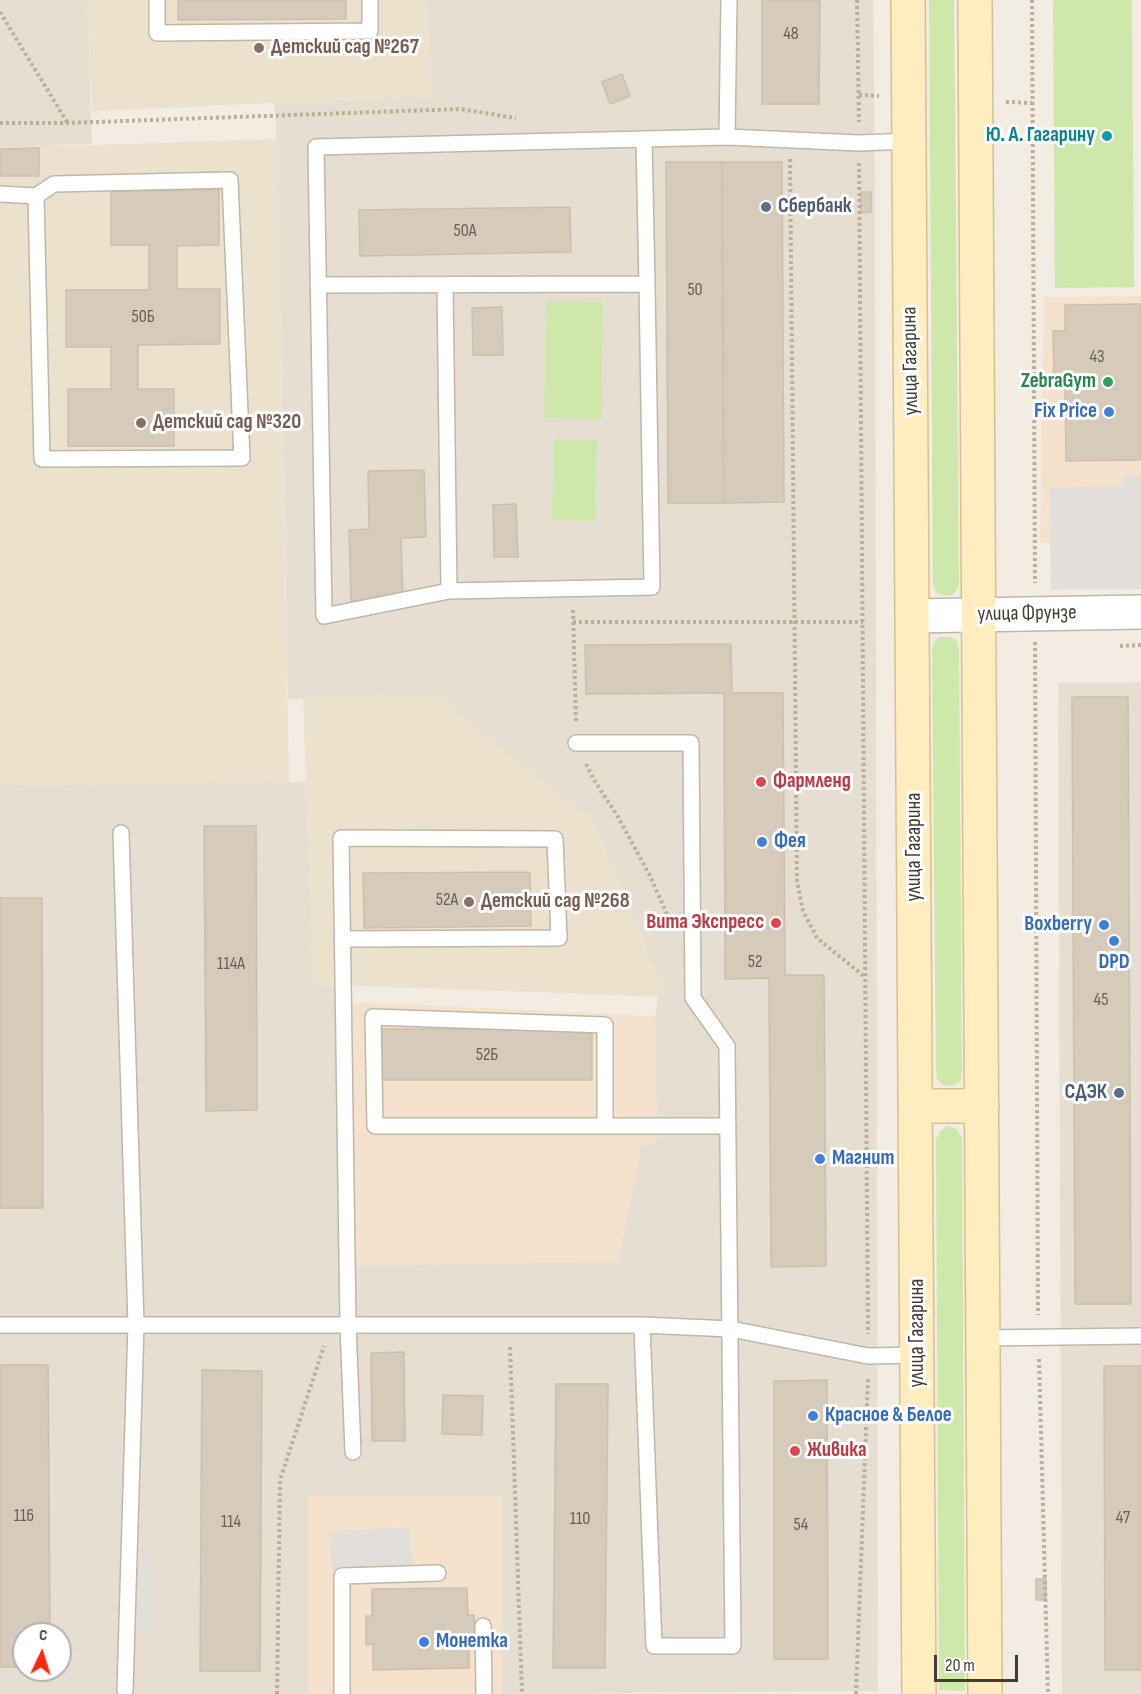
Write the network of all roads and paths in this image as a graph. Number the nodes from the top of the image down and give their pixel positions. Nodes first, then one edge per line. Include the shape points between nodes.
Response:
1 (157, 0) edge
2 (370, 0) edge
3 (729, 0) edge
4 (856, 0) edge
5 (908, 0) edge
6 (975, 0) edge
7 (1032, 0) edge
8 (0, 12) edge
9 (518, 119) dead end
10 (0, 123) edge
11 (67, 123) junction
12 (727, 137) junction
13 (644, 139) junction
14 (790, 140) junction
15 (909, 141) junction
16 (859, 143) junction
17 (0, 194) edge
18 (36, 196) junction
19 (647, 284) junction
20 (318, 285) junction
21 (445, 285) junction
22 (572, 589) junction
23 (449, 591) junction
24 (1141, 612) edge
25 (1035, 614) junction
26 (979, 615) junction
27 (914, 616) junction
28 (573, 622) junction
29 (794, 622) junction
30 (863, 622) junction
31 (576, 743) junction
32 (121, 833) dead end
33 (343, 939) junction
34 (693, 962) junction
35 (866, 977) junction
36 (916, 1106) junction
37 (982, 1106) junction
38 (605, 1126) junction
39 (728, 1126) junction
40 (0, 1325) edge
41 (136, 1325) junction
42 (330, 1325) junction
43 (348, 1325) junction
44 (510, 1325) junction
45 (642, 1325) junction
46 (731, 1329) junction
47 (1039, 1336) junction
48 (1141, 1336) edge
49 (983, 1338) junction
50 (919, 1355) junction
51 (868, 1356) junction
52 (353, 1452) dead end
53 (438, 1573) dead end
54 (483, 1626) dead end
55 (125, 1690) dead end
56 (277, 1694) edge
57 (342, 1694) edge
58 (484, 1694) edge
59 (522, 1694) edge
60 (856, 1694) edge
61 (920, 1694) edge
62 (985, 1694) edge
63 (1048, 1694) edge

1 - 2 lane via 157,33 370,31
3 - 12 lane
4 - 16 path
5 - 15 main road, улица Гагарина
6 - 26 main road
7 - 25 path
8 - 11 path
9 - 11 path via 460,109
10 - 11 path
12 - 13 lane
12 - 14 lane
13 - 19 lane
13 - 20 lane via 316,147
14 - 16 lane
14 - 29 path
15 - 16 lane
15 - 27 main road, улица Гагарина
16 - 30 path
17 - 18 lane
18 - 18 lane via 42,459 242,458 230,180 54,184
19 - 21 lane
19 - 22 lane via 652,587
20 - 21 lane
20 - 23 lane via 324,616
21 - 23 lane
22 - 23 lane
22 - 28 path
24 - 25 street, улица Фрунзе
25 - 26 street, улица Фрунзе
25 - 47 path
26 - 27 street, улица Фрунзе
26 - 37 main road
27 - 36 main road, улица Гагарина
28 - 29 path
28 - 31 path
29 - 30 path
29 - 35 path via 797,881 803,911 817,938
30 - 35 path
31 - 34 path via 650,876 682,948
31 - 34 lane via 691,743
32 - 41 lane
33 - 33 lane via 559,938 555,839 341,838
33 - 43 lane
34 - 39 lane via 693,998 727,1046
35 - 51 path
36 - 37 main road
36 - 50 main road, улица Гагарина
37 - 49 main road
38 - 38 lane via 375,1126 373,1017 605,1025
38 - 39 lane
39 - 46 lane
40 - 41 lane
41 - 42 lane
41 - 55 lane
42 - 43 lane
42 - 56 path via 280,1480
43 - 44 lane
43 - 52 lane
44 - 45 lane
44 - 59 path
45 - 46 lane
45 - 46 lane via 654,1646 733,1646
46 - 51 lane
47 - 48 lane
47 - 49 lane
47 - 63 path
49 - 62 main road
50 - 51 lane
50 - 61 main road, улица Гагарина
51 - 60 path
53 - 57 lane via 342,1576
54 - 58 lane

